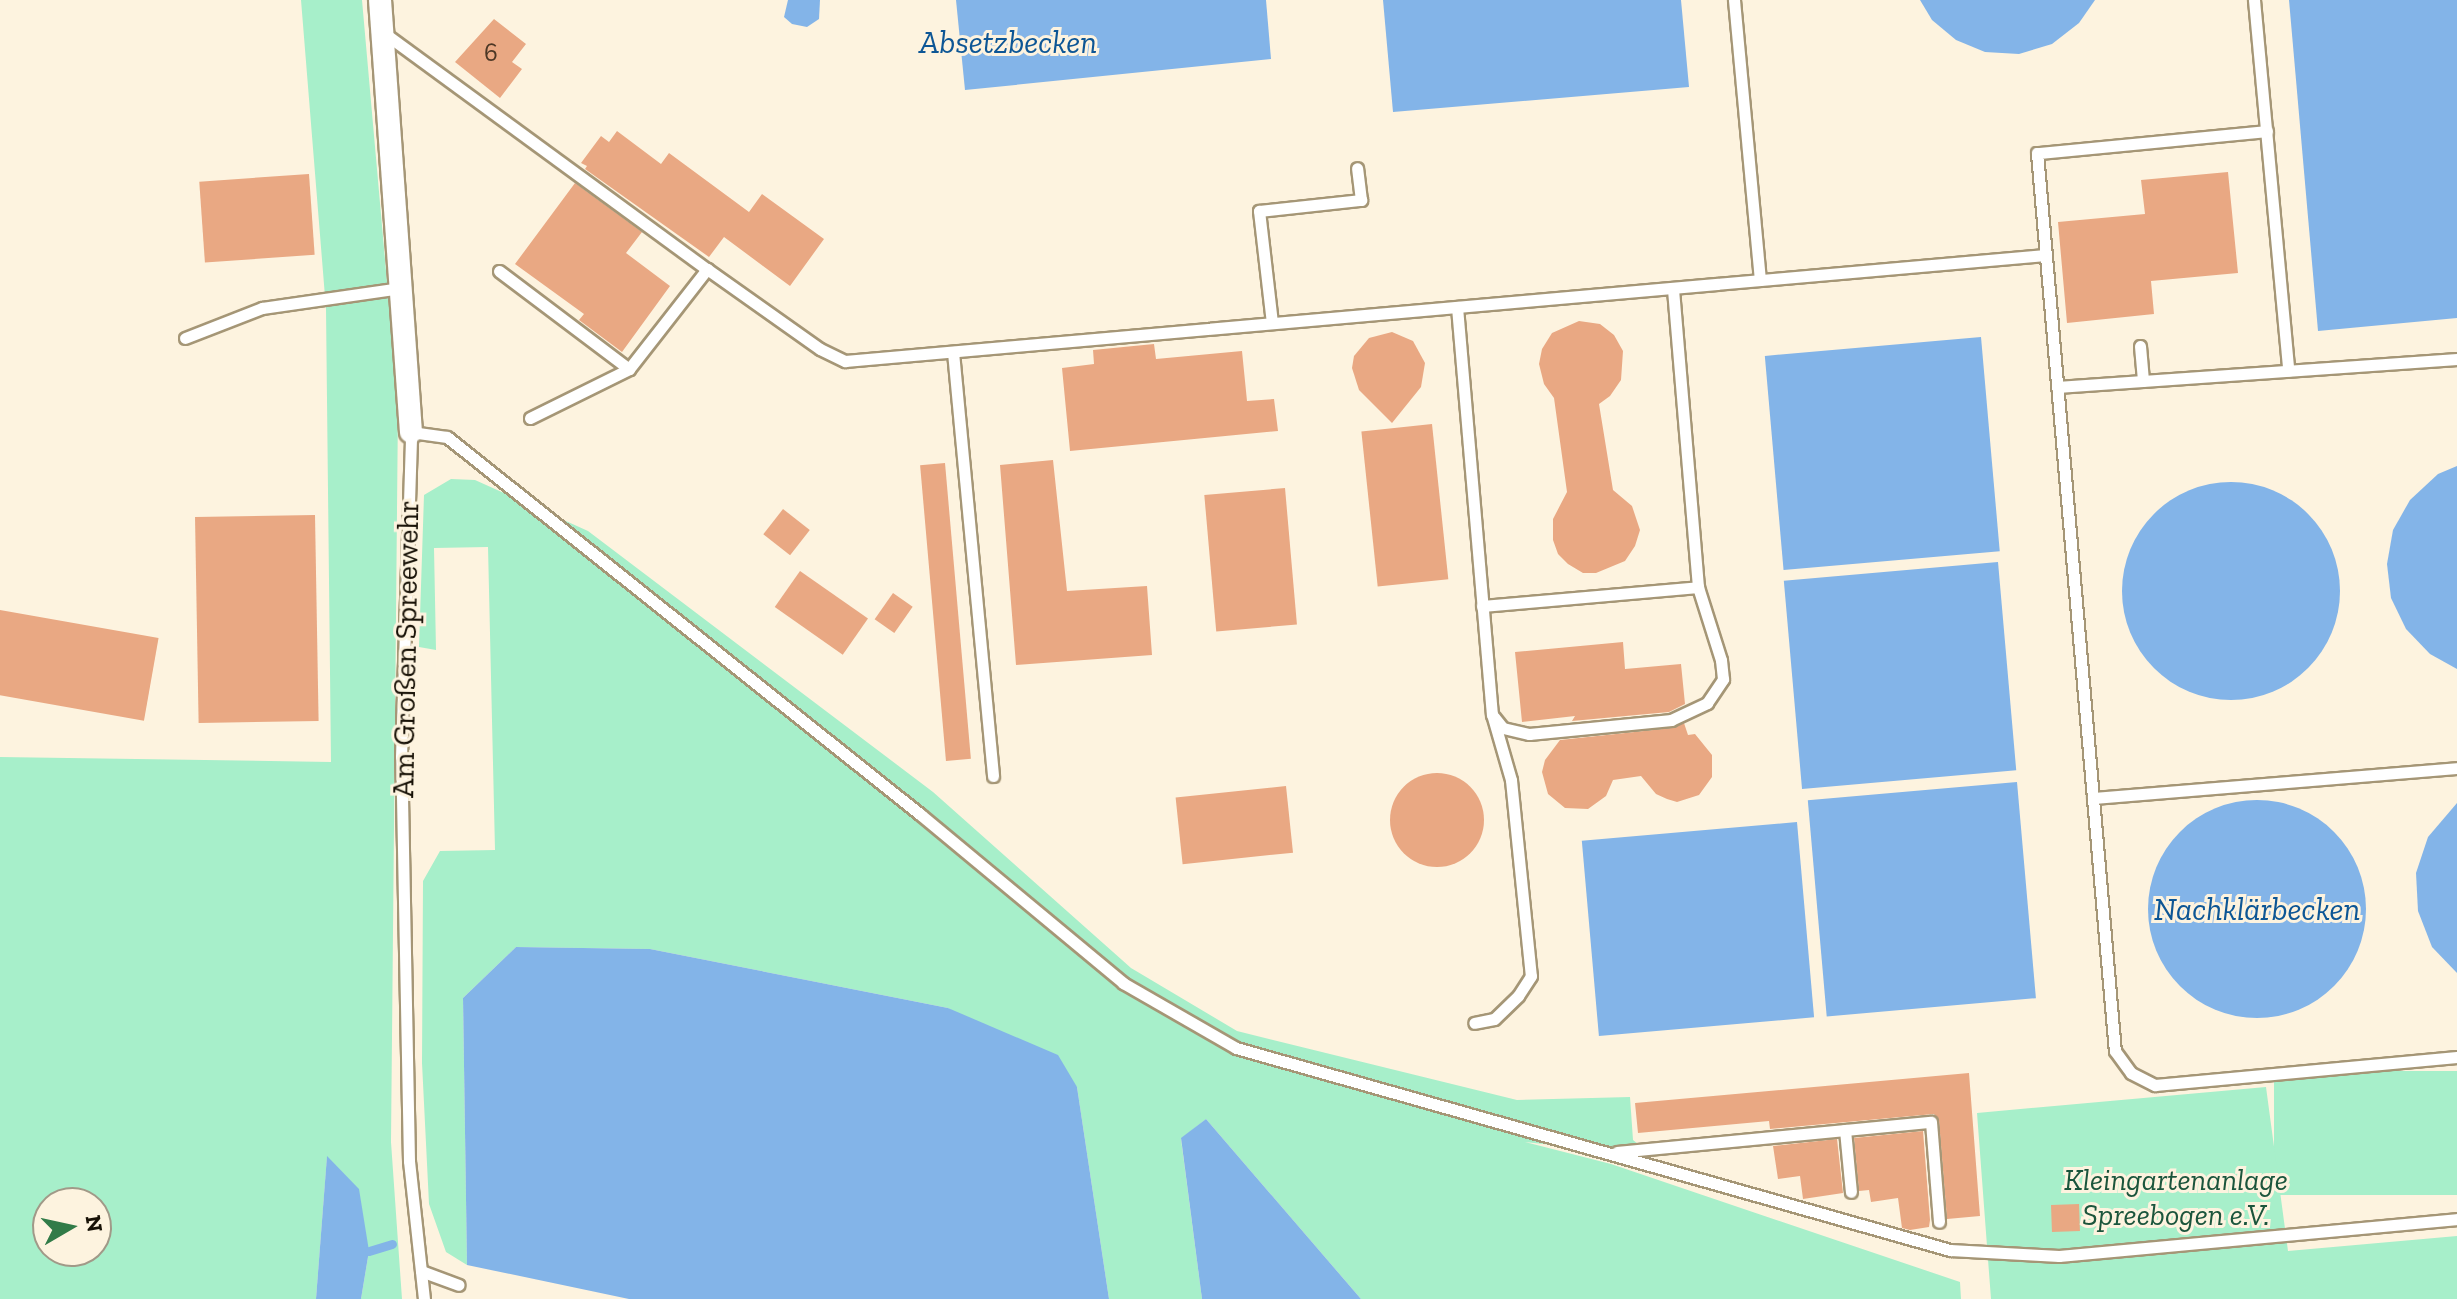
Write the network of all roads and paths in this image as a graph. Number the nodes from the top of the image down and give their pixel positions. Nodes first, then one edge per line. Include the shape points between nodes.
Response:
1 (380, 0) edge
2 (1734, 0) edge
3 (2254, 0) edge
4 (383, 33) junction
5 (2267, 131) junction
6 (1357, 168) dead end
7 (2045, 255) junction
8 (707, 269) junction
9 (499, 271) dead end
10 (1760, 280) junction
11 (403, 288) junction
12 (1673, 288) junction
13 (1457, 307) junction
14 (1272, 323) junction
15 (185, 338) dead end
16 (2140, 346) dead end
17 (953, 352) junction
18 (2457, 359) edge
19 (629, 369) junction
20 (2288, 370) junction
21 (2143, 381) junction
22 (2057, 387) junction
23 (530, 418) dead end
24 (411, 432) junction
25 (1698, 587) junction
26 (1482, 606) junction
27 (1492, 714) junction
28 (2457, 768) edge
29 (993, 776) dead end
30 (2093, 798) junction
31 (1474, 1023) dead end
32 (2457, 1057) edge
33 (1845, 1130) junction
34 (1608, 1153) junction
35 (1851, 1192) dead end
36 (2457, 1219) edge
37 (1939, 1222) dead end
38 (421, 1271) junction
39 (459, 1285) dead end
40 (424, 1299) edge

1 - 4 street, Am Großen Spreewehr
2 - 10 lane
3 - 5 lane
4 - 8 lane
4 - 11 street, Am Großen Spreewehr
5 - 7 lane via 2037,153
5 - 20 lane
6 - 14 lane via 1361,200 1259,211
7 - 10 lane
7 - 22 lane
8 - 17 lane via 845,361
8 - 19 lane
9 - 19 lane
10 - 12 lane
11 - 15 lane via 262,308
11 - 24 street, Am Großen Spreewehr
12 - 13 lane
12 - 25 lane
13 - 14 lane
13 - 26 lane
14 - 17 lane
16 - 21 lane
17 - 29 lane
18 - 20 lane
19 - 23 lane
20 - 21 lane
21 - 22 lane
22 - 30 lane
24 - 34 lane via 447,437 1123,983 1236,1048
24 - 38 lane, Am Großen Spreewehr via 401,757 409,1161
25 - 26 lane
25 - 27 lane via 1723,679 1707,703 1671,720 1529,734 1503,728
26 - 27 lane
27 - 31 lane via 1511,780 1531,976 1494,1019
28 - 30 lane
30 - 32 lane via 2115,1051 2131,1073 2155,1085
33 - 34 lane
33 - 35 lane
33 - 37 lane via 1931,1122
34 - 36 lane via 1950,1250 2059,1256
38 - 39 lane
38 - 40 lane, Am Großen Spreewehr

